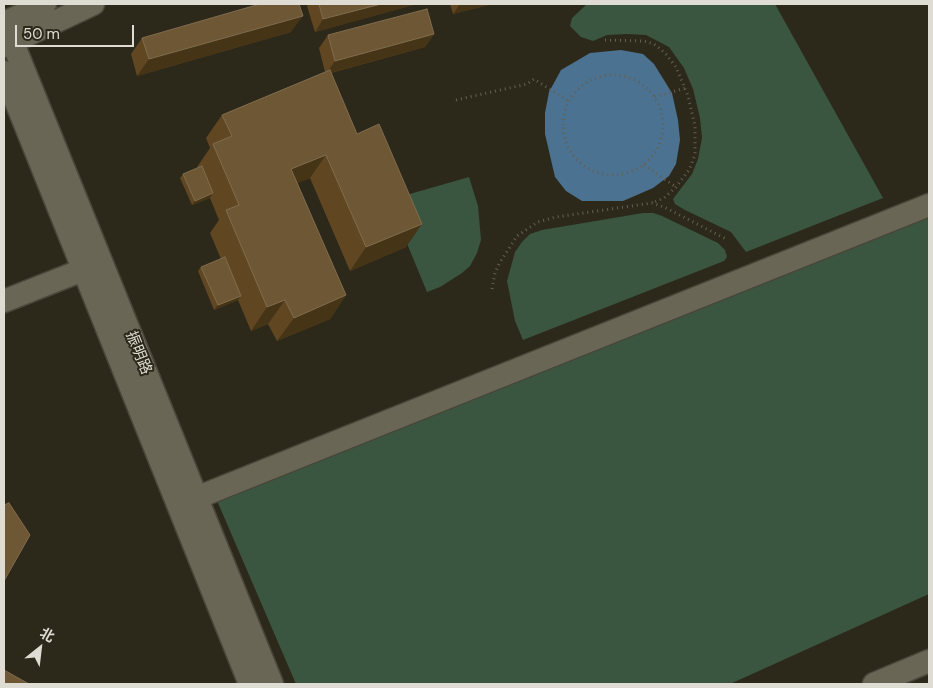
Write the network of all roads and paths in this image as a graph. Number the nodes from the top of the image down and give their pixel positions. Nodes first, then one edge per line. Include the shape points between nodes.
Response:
1 (45, 4) edge
2 (93, 4) edge
3 (6, 31) edge
4 (605, 40) dead end
5 (4, 72) edge
6 (685, 88) junction
7 (655, 96) junction
8 (456, 100) dead end
9 (568, 101) junction
10 (644, 165) junction
11 (676, 187) junction
12 (652, 203) junction
13 (929, 205) edge
14 (728, 240) dead end
15 (92, 266) junction
16 (492, 289) dead end
17 (4, 301) edge
18 (196, 498) junction
19 (929, 661) edge
20 (250, 684) edge
21 (272, 684) edge
22 (874, 684) edge

1 - 3 street
2 - 3 street
3 - 15 street, 振明路
4 - 6 path via 654,44 676,67
5 - 15 street, 振明路
6 - 7 path
6 - 11 path via 695,126 695,155
7 - 9 path via 637,81 616,74 586,82
7 - 10 path via 664,126 661,141
8 - 9 path via 526,84 534,79
9 - 10 path via 562,116 562,129 564,141 578,162 599,174 612,175 624,174
10 - 11 path
11 - 12 path
12 - 14 path
12 - 16 path via 538,222 516,236 510,244 495,273
13 - 18 street
15 - 17 street
15 - 18 street, 振明路
15 - 20 street, 振明路
18 - 21 street, 振明路
19 - 22 street

